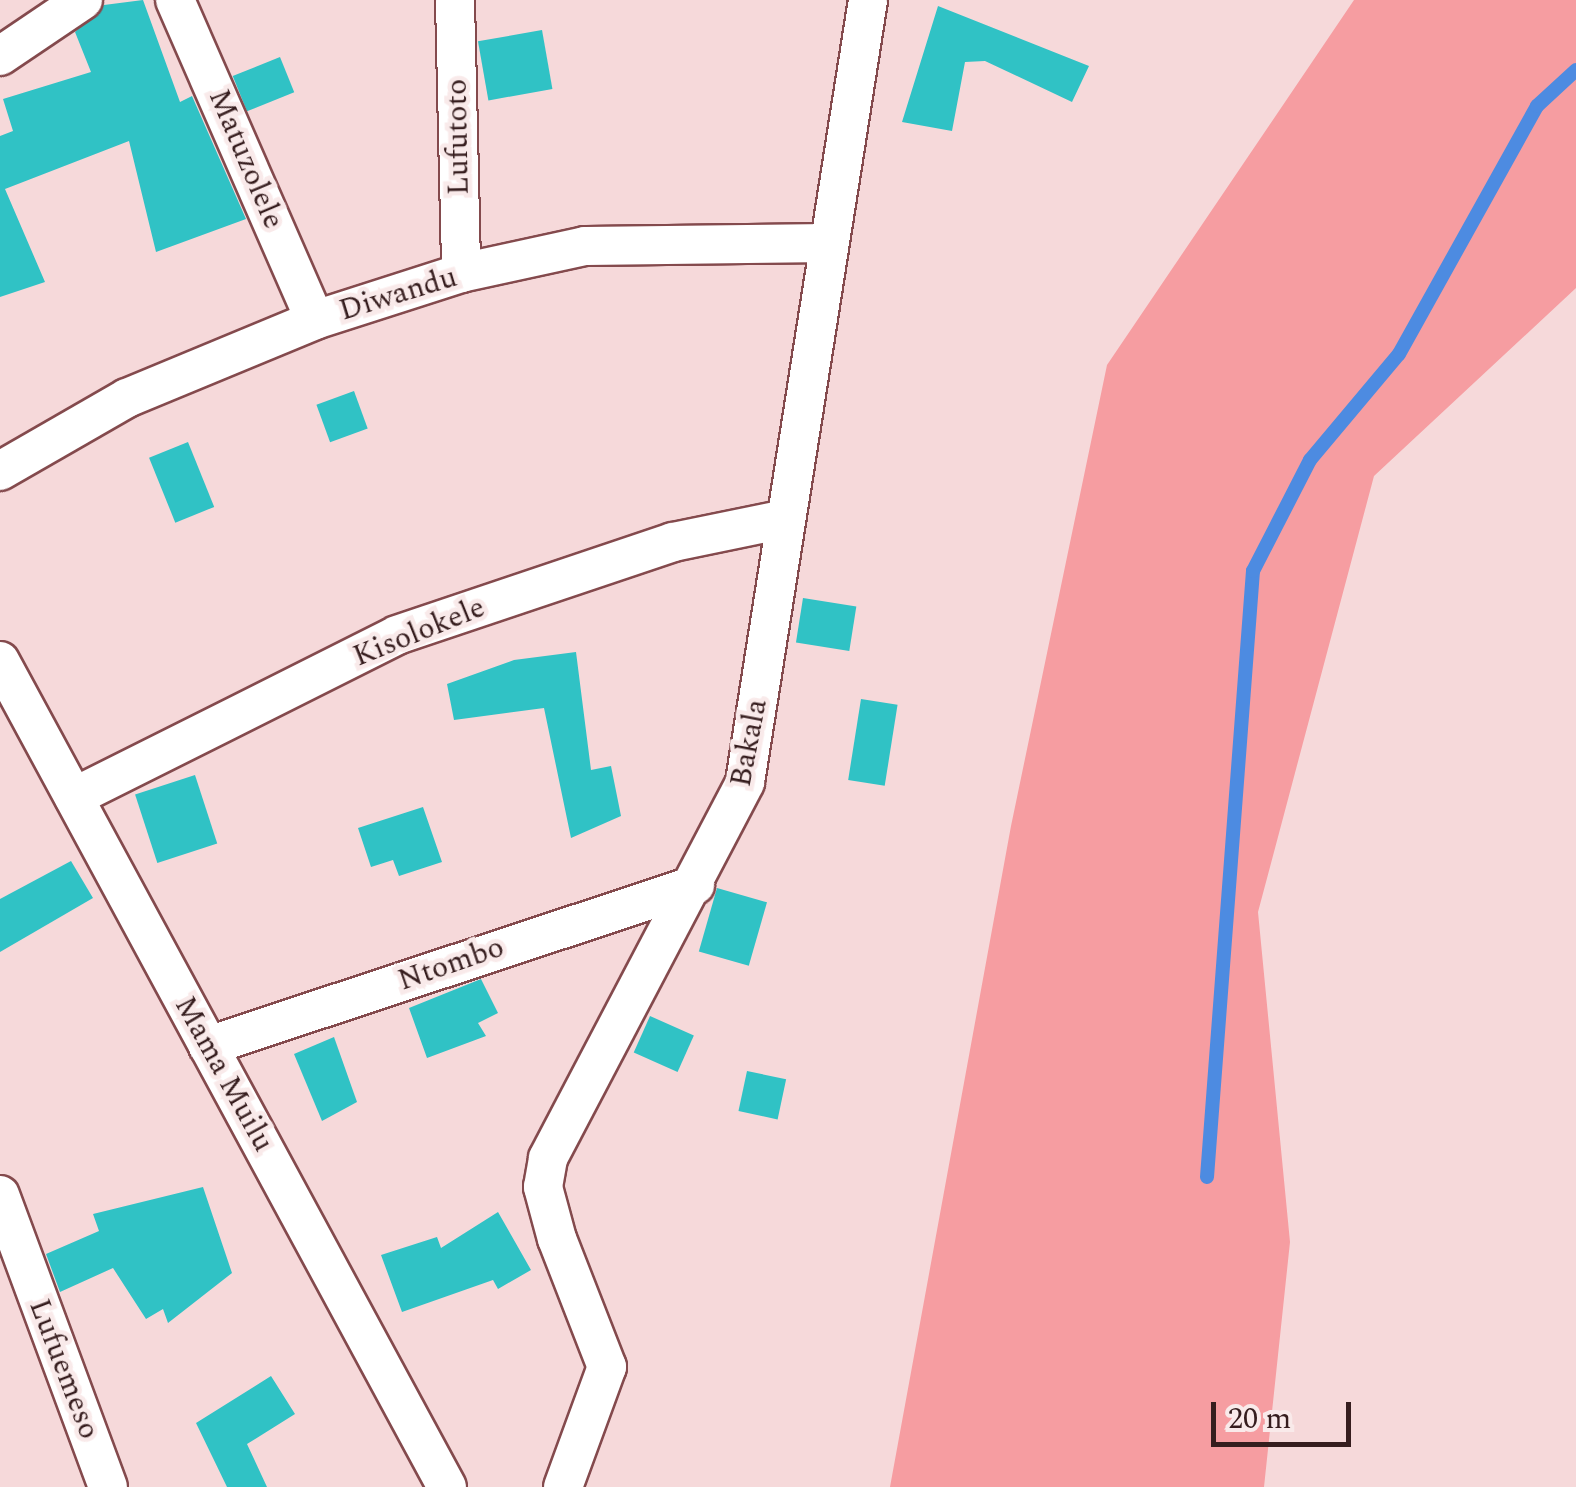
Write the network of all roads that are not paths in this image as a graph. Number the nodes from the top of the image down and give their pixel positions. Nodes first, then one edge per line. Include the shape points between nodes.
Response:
1 (82, 0) edge
2 (174, 0) edge
3 (455, 0) edge
4 (868, 0) edge
5 (0, 56) edge
6 (829, 243) junction
7 (461, 273) junction
8 (315, 320) junction
9 (0, 471) edge
10 (785, 519) junction
11 (0, 661) edge
12 (74, 798) junction
13 (695, 885) junction
14 (208, 1046) junction
15 (0, 1195) edge
16 (108, 1487) edge
17 (447, 1487) edge
18 (564, 1487) edge

1 - 5 street
2 - 8 street, Matuzolele
3 - 7 street, Lufutoto
4 - 6 street, Bakala
6 - 7 street, Diwandu via 585,246
6 - 10 street, Bakala
7 - 8 street, Diwandu
8 - 9 street, Diwandu via 127,398
10 - 12 street, Kisolokele via 673,542 398,635
10 - 13 street, Bakala via 746,782
11 - 12 street, Mama Muilu
12 - 14 street, Mama Muilu
13 - 14 street, Ntombo
13 - 18 street, Bakala via 548,1158 543,1187 557,1239 607,1366
14 - 17 street, Mama Muilu
15 - 16 street, Lufuemeso

